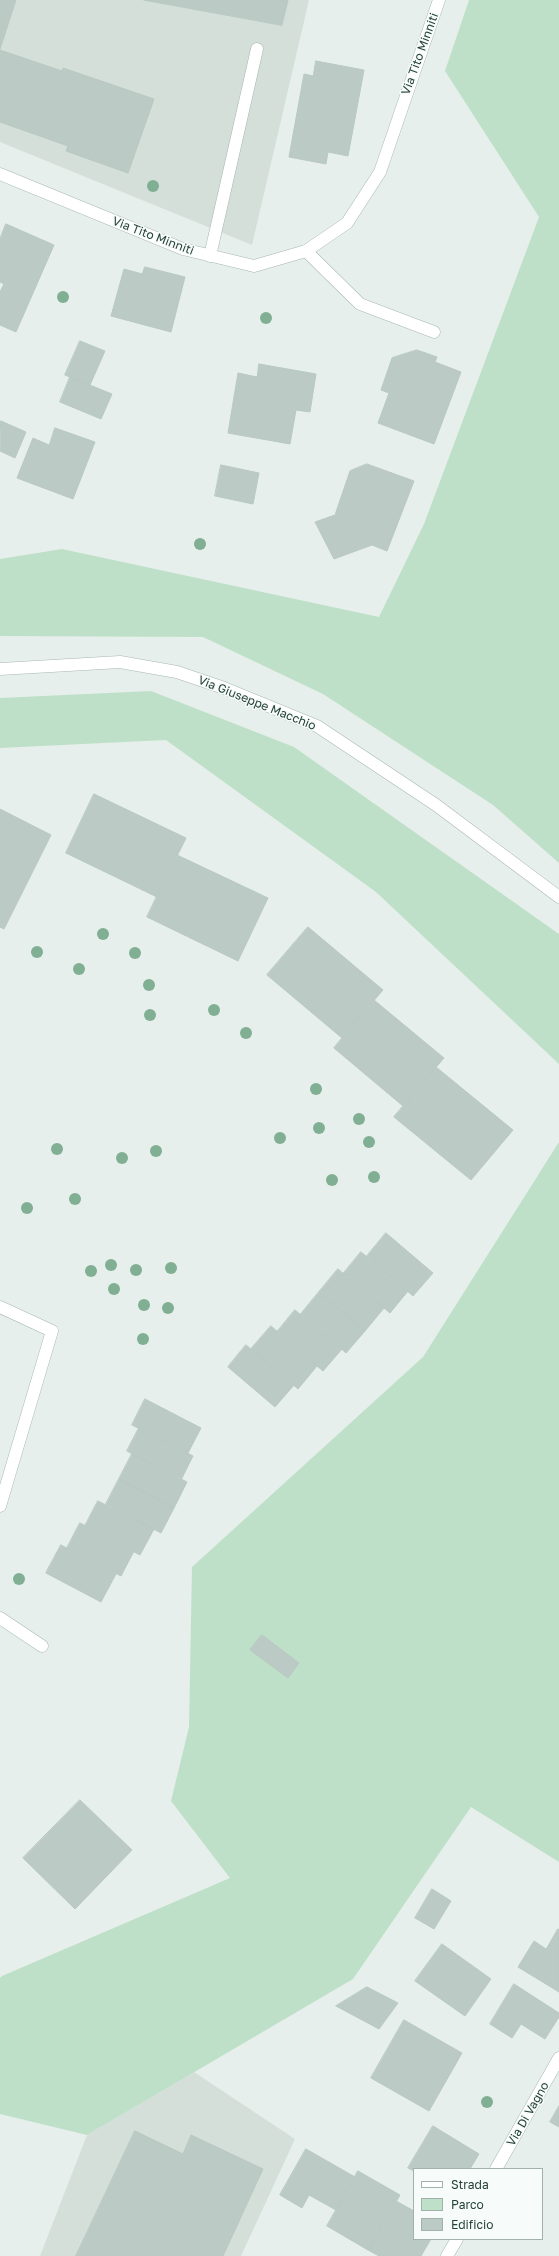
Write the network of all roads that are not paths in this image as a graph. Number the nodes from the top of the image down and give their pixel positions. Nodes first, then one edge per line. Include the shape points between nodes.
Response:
1 (440, 0) edge
2 (258, 49) dead end
3 (0, 174) edge
4 (306, 251) junction
5 (210, 256) junction
6 (434, 332) dead end
7 (0, 669) edge
8 (559, 897) edge
9 (0, 1307) edge
10 (0, 1506) edge
11 (0, 1618) edge
12 (42, 1646) dead end
13 (559, 2058) edge
14 (497, 2168) edge
15 (456, 2240) edge
16 (447, 2256) edge

1 - 4 street, Via Tito Minniti via 380,172 347,223
2 - 5 street
3 - 5 street, Via Tito Minniti via 183,249
4 - 5 street, Via Tito Minniti via 254,266
4 - 6 street via 360,304
7 - 8 street, Via Giuseppe Macchio via 120,662 177,672 224,688 317,726 436,805
9 - 10 street via 52,1331
11 - 12 street
13 - 14 street, Via Di Vagno
15 - 16 street

